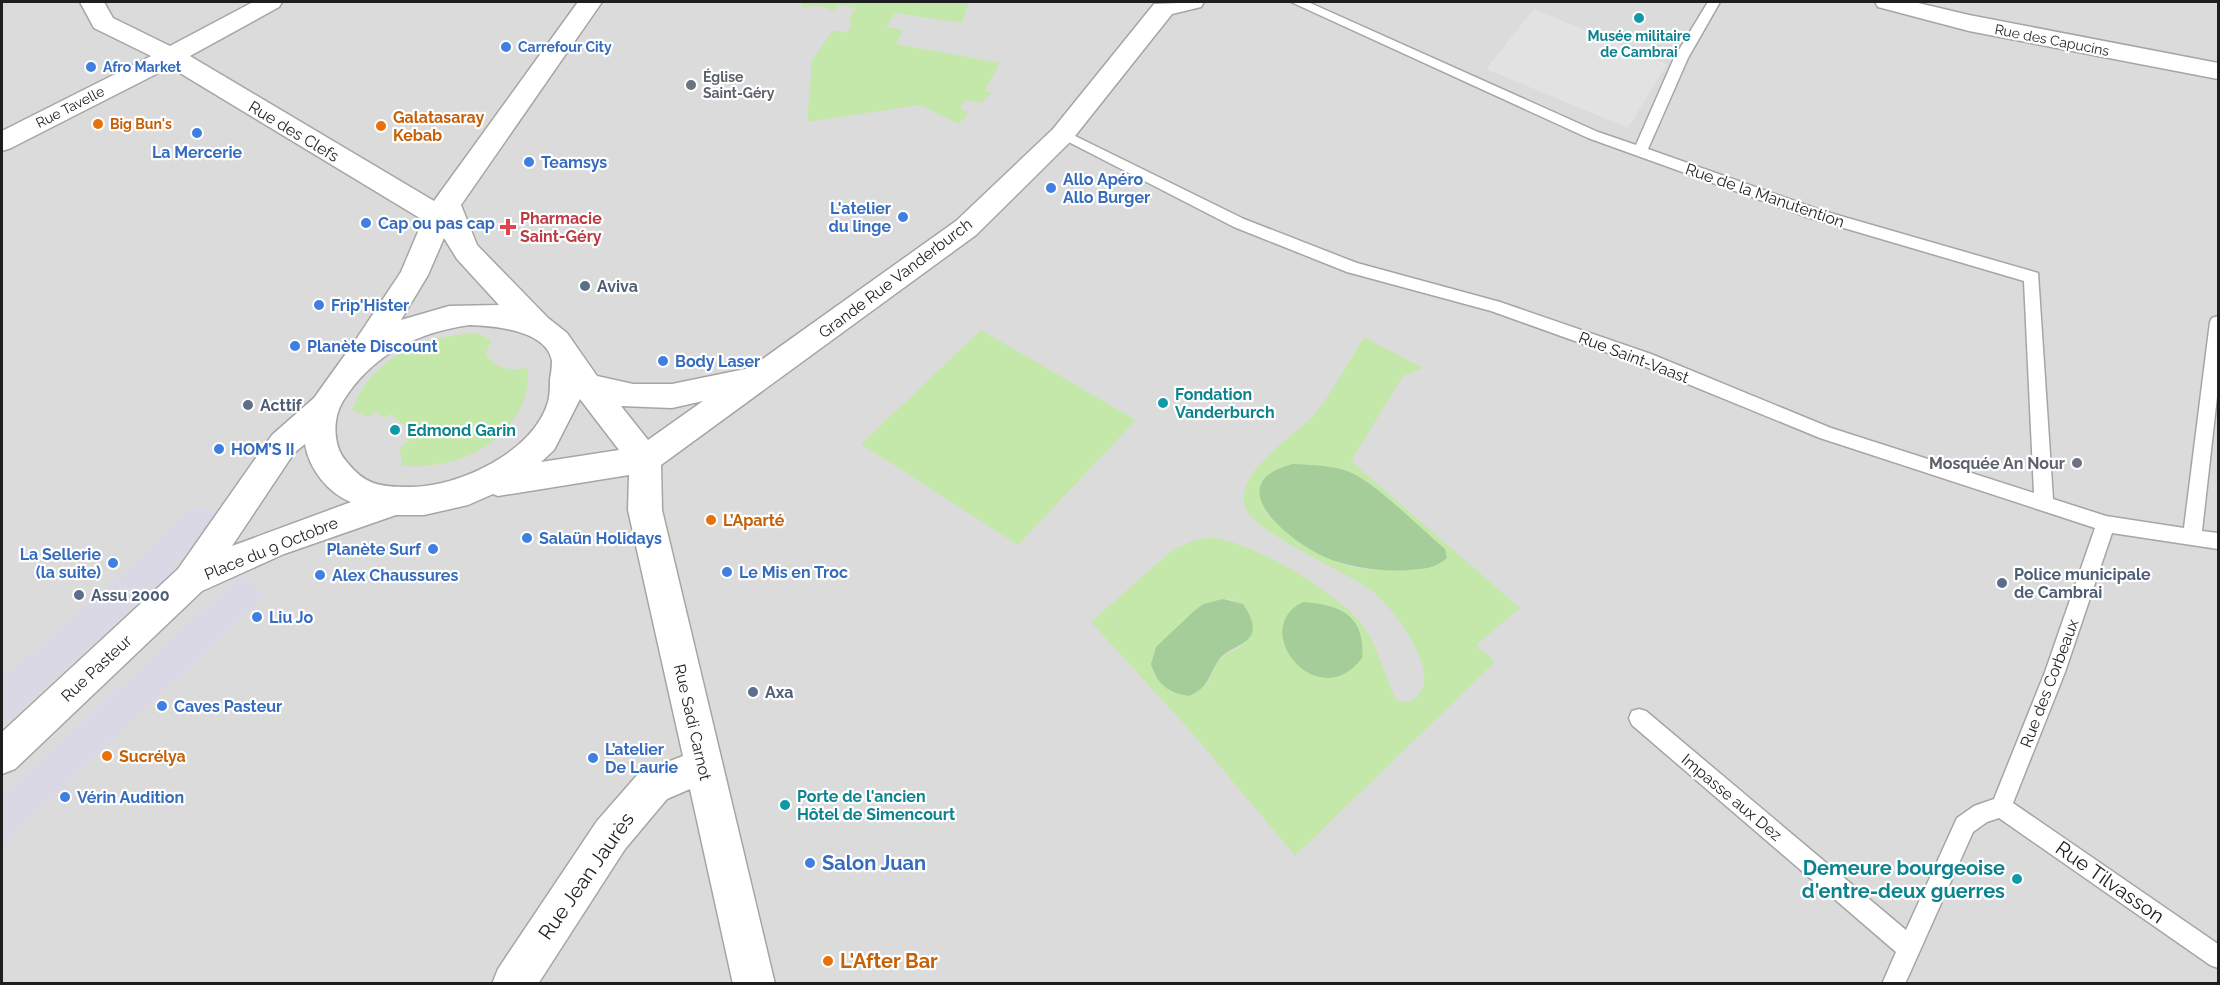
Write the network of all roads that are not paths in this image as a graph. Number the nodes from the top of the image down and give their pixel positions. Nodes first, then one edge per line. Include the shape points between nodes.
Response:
1 (92, 2) edge
2 (270, 2) edge
3 (590, 2) edge
4 (1192, 2) edge
5 (1298, 2) edge
6 (1714, 2) edge
7 (1887, 2) edge
8 (1161, 5) edge
9 (171, 56) junction
10 (2218, 71) edge
11 (1062, 135) junction
12 (2, 142) edge
13 (1640, 152) junction
14 (435, 209) junction
15 (2218, 322) edge
16 (537, 326) junction
17 (567, 360) junction
18 (358, 361) junction
19 (761, 376) junction
20 (588, 386) junction
21 (325, 406) junction
22 (645, 459) junction
23 (488, 483) junction
24 (393, 502) junction
25 (2044, 504) junction
26 (2106, 524) junction
27 (2192, 537) junction
28 (2218, 541) edge
29 (190, 580) junction
30 (1639, 718) dead end
31 (2, 756) edge
32 (703, 766) junction
33 (2001, 807) junction
34 (1908, 947) junction
35 (2218, 957) edge
36 (513, 984) edge
37 (754, 984) edge
38 (1893, 984) edge

1 - 9 street, Rue des Clefs via 104,23
2 - 9 street, Rue Tavelle
3 - 14 street
4 - 8 street
5 - 13 lane, Rue de la Manutention via 1593,135
6 - 13 lane via 1681,58
7 - 10 street, Rue des Capucins via 1969,23
8 - 11 street, Grande Rue Vanderburch
9 - 12 street, Rue Tavelle
9 - 14 street, Rue des Clefs
11 - 19 street, Grande Rue Vanderburch via 966,228
11 - 25 lane, Rue Saint-Vaast via 1239,223 1353,268 1494,306 1645,359 1826,433
13 - 25 lane, Rue de la Manutention via 1815,214 2032,277
14 - 16 street, Place du 9 Octobre
14 - 18 street, Place du 9 Octobre via 412,279
15 - 27 lane
16 - 17 street, Place du 9 Octobre via 556,341
16 - 18 street, Place du 9 Octobre via 496,314 457,314 405,330
17 - 20 street, Place du 9 Octobre
17 - 23 street, Place du 9 Octobre via 570,378 560,418 520,463
18 - 21 street, Place du 9 Octobre via 338,382
19 - 20 street via 672,396 633,396
19 - 22 street, Grande Rue Vanderburch
20 - 22 street, Place du 9 Octobre
21 - 24 street, Place du 9 Octobre via 320,444 325,461 351,488
21 - 29 street, Place du 9 Octobre via 283,444
22 - 23 street, Place du 9 Octobre
22 - 32 street, Rue Sadi Carnot via 645,510
23 - 24 street, Place du 9 Octobre via 440,499
24 - 29 street, Place du 9 Octobre via 272,544
25 - 26 lane, Rue Saint-Vaast
26 - 27 lane, Rue Saint-Vaast
26 - 33 lane, Rue des Corbeaux via 2055,672
27 - 28 lane, Rue Saint-Vaast
29 - 31 street, Rue Pasteur
30 - 34 lane, Impasse aux Dez
32 - 36 street, Rue Jean Jaurès via 653,786 629,812
32 - 37 street, Rue Sadi Carnot
33 - 34 lane via 1981,813 1965,825
33 - 35 lane, Rue Tilvasson
34 - 38 lane

